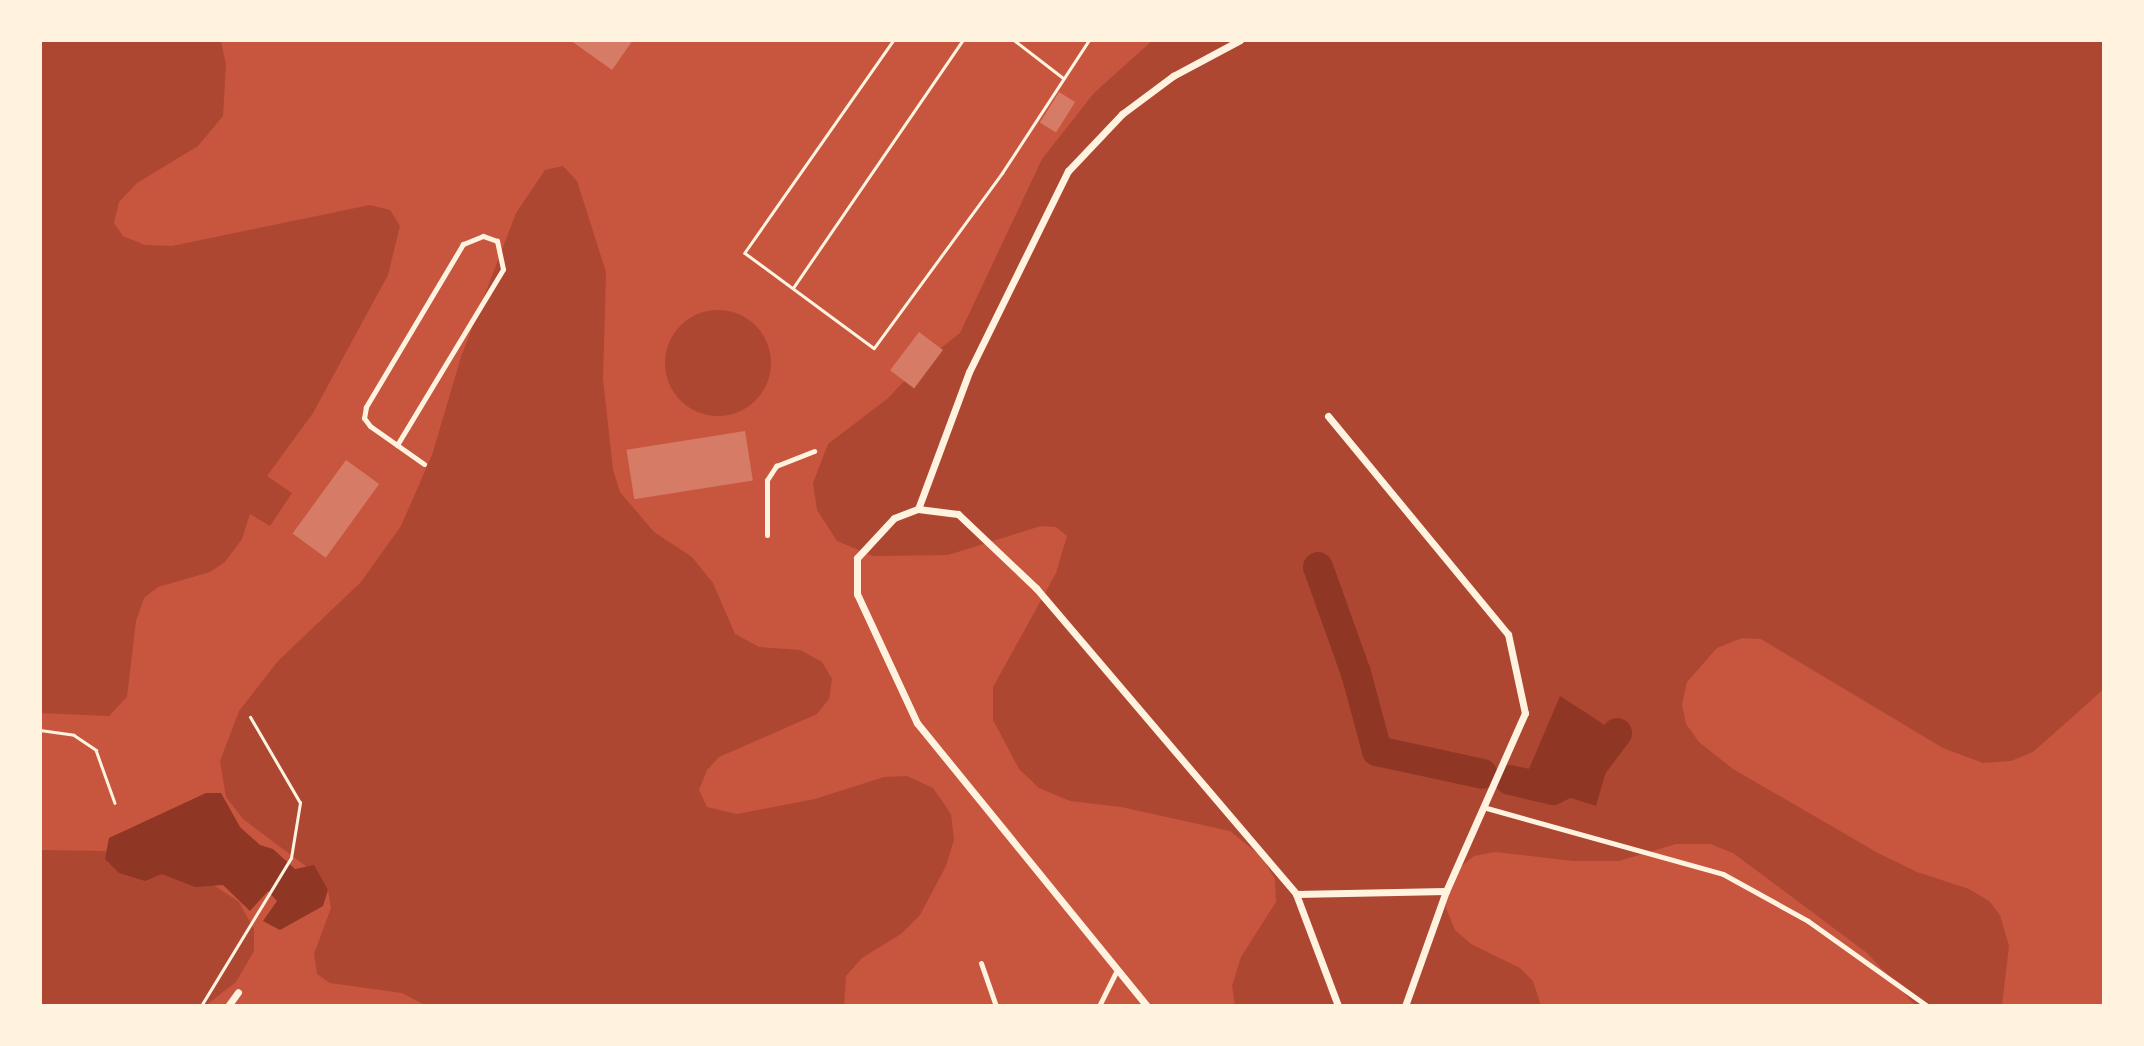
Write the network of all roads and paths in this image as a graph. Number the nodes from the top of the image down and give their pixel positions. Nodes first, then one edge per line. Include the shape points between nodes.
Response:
1 (894, 40) edge
2 (963, 40) edge
3 (1013, 40) edge
4 (1089, 40) edge
5 (1240, 40) edge
6 (1062, 77) junction
7 (793, 288) junction
8 (1328, 416) dead end
9 (397, 445) junction
10 (814, 451) dead end
11 (424, 464) dead end
12 (918, 509) junction
13 (767, 535) dead end
14 (250, 717) dead end
15 (40, 730) edge
16 (115, 803) dead end
17 (1483, 807) junction
18 (1446, 891) junction
19 (1296, 894) junction
20 (981, 963) dead end
21 (1117, 970) junction
22 (238, 992) dead end
23 (201, 1006) edge
24 (228, 1006) edge
25 (996, 1006) edge
26 (1099, 1006) edge
27 (1147, 1006) edge
28 (1338, 1006) edge
29 (1405, 1006) edge
30 (1927, 1006) edge

1 - 7 path via 745,253
2 - 7 path
3 - 6 path
4 - 6 path
5 - 12 street via 1173,76 1122,114 1068,171 969,372
6 - 7 path via 1002,173 874,348
8 - 17 street via 1508,634 1525,713
9 - 9 lane via 370,426 364,418 366,407 463,244 483,236 497,241 503,269
9 - 11 lane
10 - 13 lane via 776,466 767,480
12 - 19 street via 958,514 1036,588
12 - 21 street via 894,518 857,558 857,594 917,723
14 - 23 path via 300,803 291,858
15 - 16 path via 74,735 96,750
17 - 18 street
17 - 30 lane via 1723,874 1808,921
18 - 19 street
18 - 29 street
19 - 28 street
20 - 25 lane
21 - 26 lane
21 - 27 street
22 - 24 street

